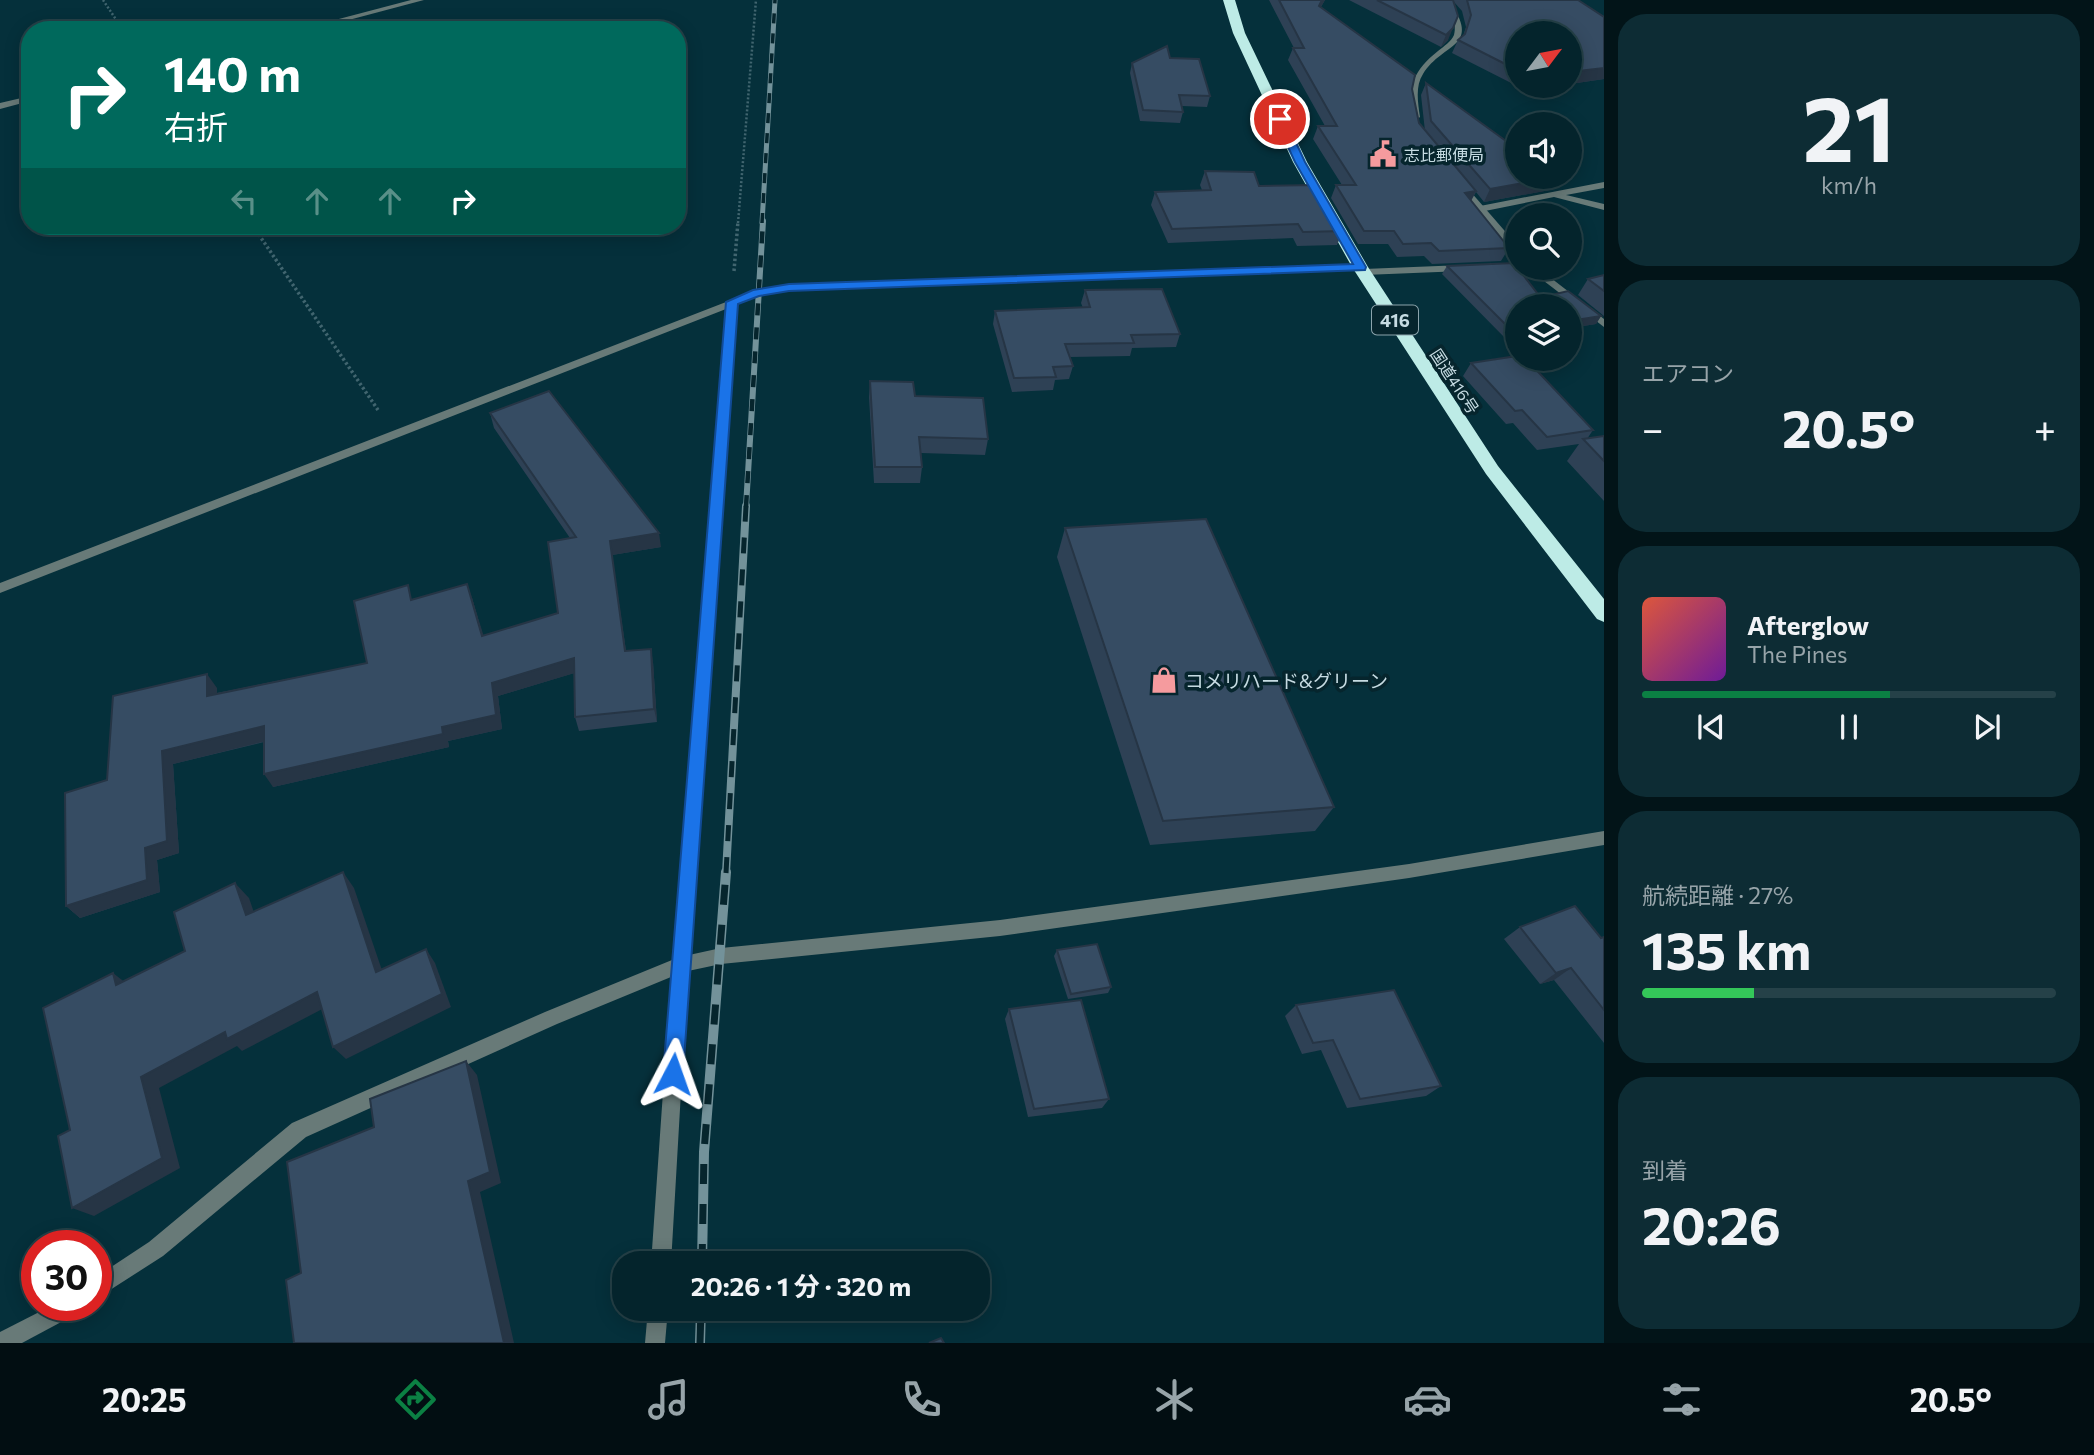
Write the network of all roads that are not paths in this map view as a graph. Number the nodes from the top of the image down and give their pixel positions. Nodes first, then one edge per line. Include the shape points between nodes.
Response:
1 (420, 0) edge
2 (1229, 0) edge
3 (1445, 0) edge
4 (337, 21) edge
5 (21, 100) edge
6 (0, 106) edge
7 (1417, 123) edge
8 (1454, 177) edge
9 (1604, 185) edge
10 (1554, 195) junction
11 (1604, 207) edge
12 (1480, 209) junction
13 (1505, 237) edge
14 (1475, 267) edge
15 (1362, 270) junction
16 (1547, 280) edge
17 (732, 302) junction
18 (1604, 324) edge
19 (0, 588) edge
20 (1604, 614) edge
21 (1604, 838) edge
22 (680, 965) junction
23 (662, 1251) edge
24 (112, 1278) edge
25 (43, 1321) edge
26 (657, 1321) edge
27 (1, 1343) edge
28 (655, 1343) edge

1 - 4 street
2 - 15 highway, 国道416号 / 416 via 1239,33 1300,162
3 - 7 street via 1455,12 1459,28 1454,43 1419,74 1413,101
5 - 6 street
8 - 12 street
9 - 10 street
10 - 11 street
10 - 12 street
12 - 13 street
14 - 15 street
15 - 17 street via 789,288 757,292
15 - 20 highway, 国道416号 / 416 via 1492,470
16 - 18 street
17 - 19 street
17 - 22 street
21 - 22 street via 1409,871 1000,928 722,956
22 - 23 street
22 - 24 street via 299,1130 156,1248
25 - 27 street
26 - 28 street

